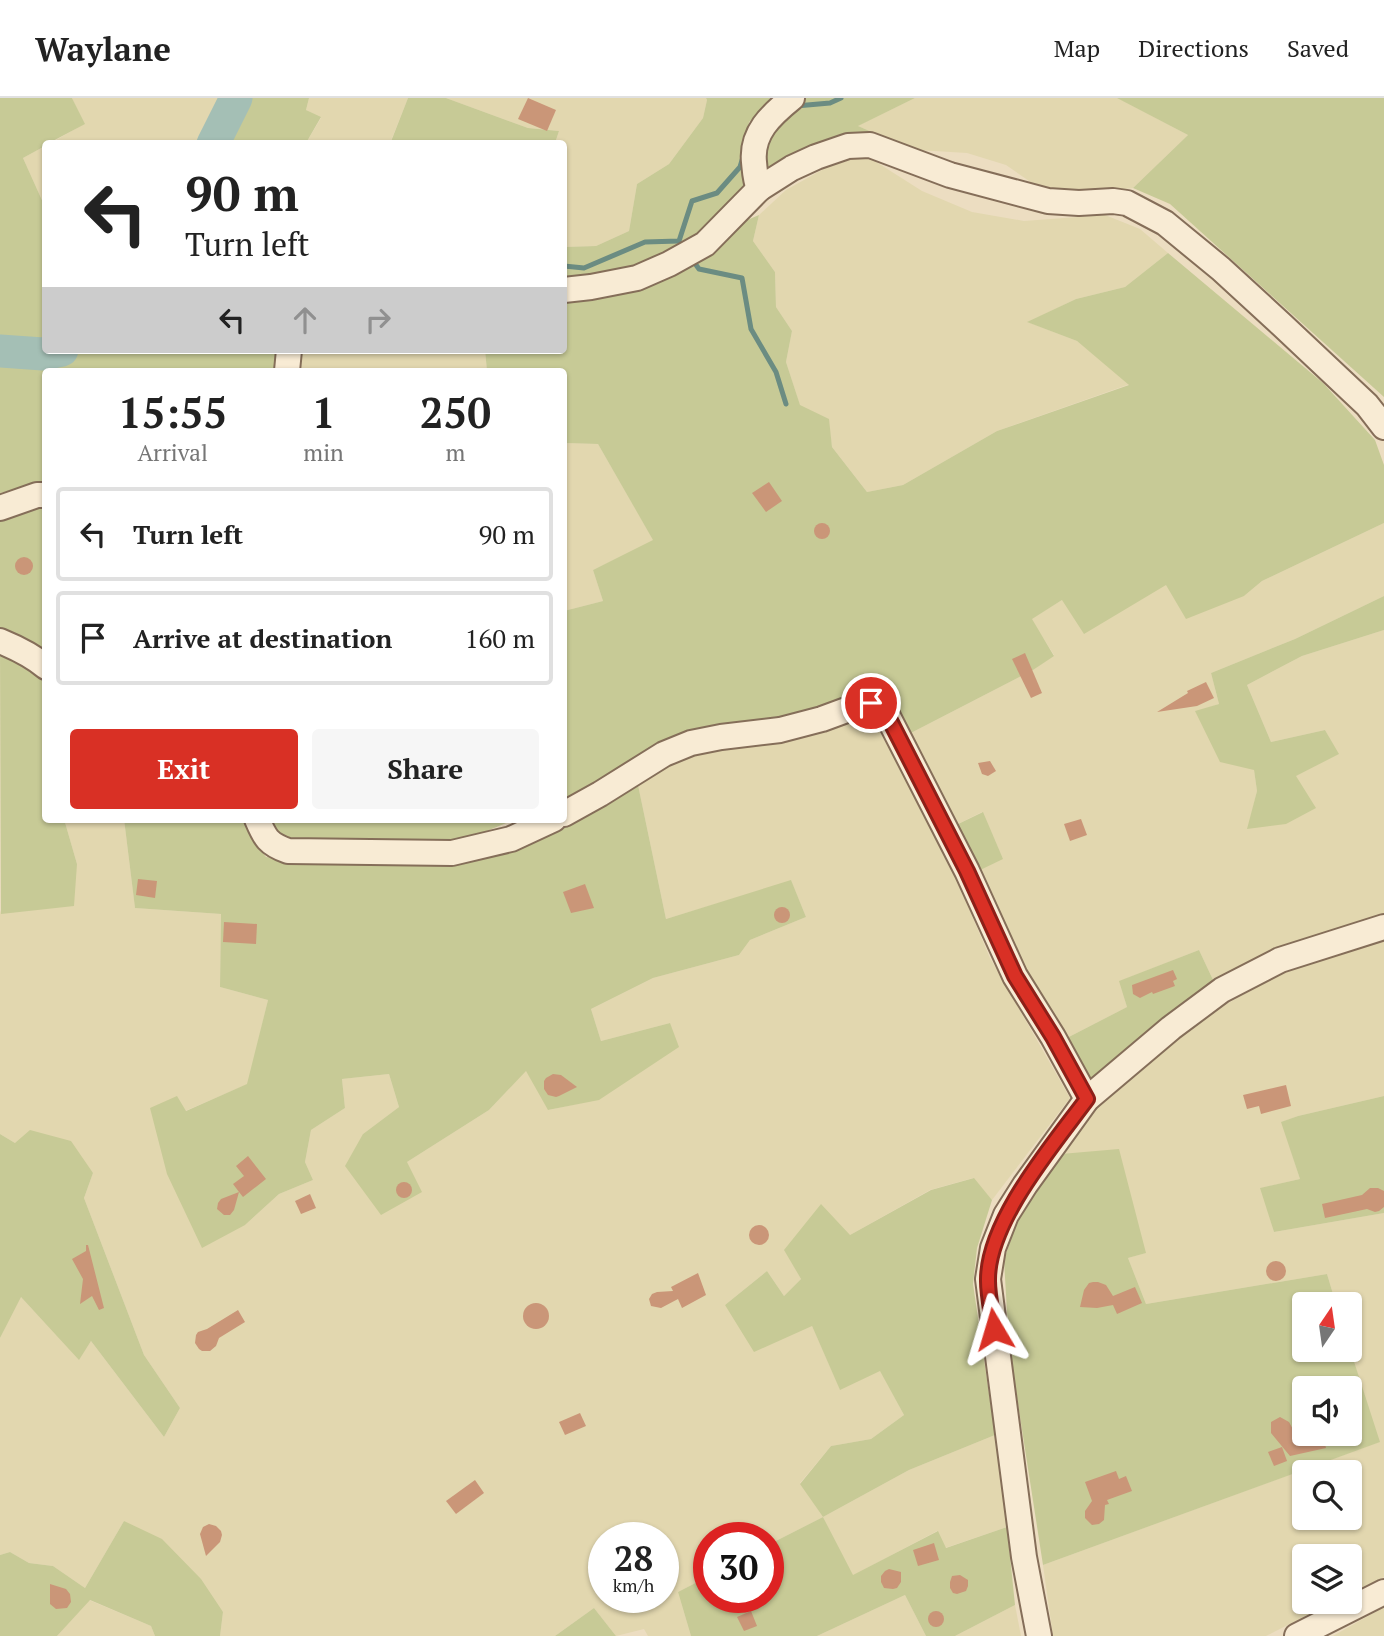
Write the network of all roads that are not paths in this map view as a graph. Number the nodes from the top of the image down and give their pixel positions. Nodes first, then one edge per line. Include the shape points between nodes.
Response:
1 (792, 98) edge
2 (759, 189) junction
3 (567, 290) edge
4 (1384, 427) edge
5 (42, 495) edge
6 (0, 508) edge
7 (0, 641) edge
8 (42, 664) edge
9 (567, 812) edge
10 (259, 823) edge
11 (545, 823) edge
12 (1384, 928) edge
13 (1087, 1099) junction
14 (1384, 1591) edge
15 (1039, 1636) edge
16 (1297, 1636) edge

1 - 2 street via 765,122 754,145
2 - 3 street via 705,244 669,264 637,278
2 - 4 street via 816,157 848,146 870,145 950,175 1048,201 1127,203 1165,223 1221,269 1367,405
5 - 6 street
7 - 8 street
9 - 13 street via 664,754 691,743 780,730 860,705 882,705 1015,976
10 - 11 street via 265,838 288,850 452,853 511,839
12 - 13 street via 1280,960 1222,990
13 - 15 street via 1006,1215 993,1248 988,1279 1024,1558
14 - 16 street

